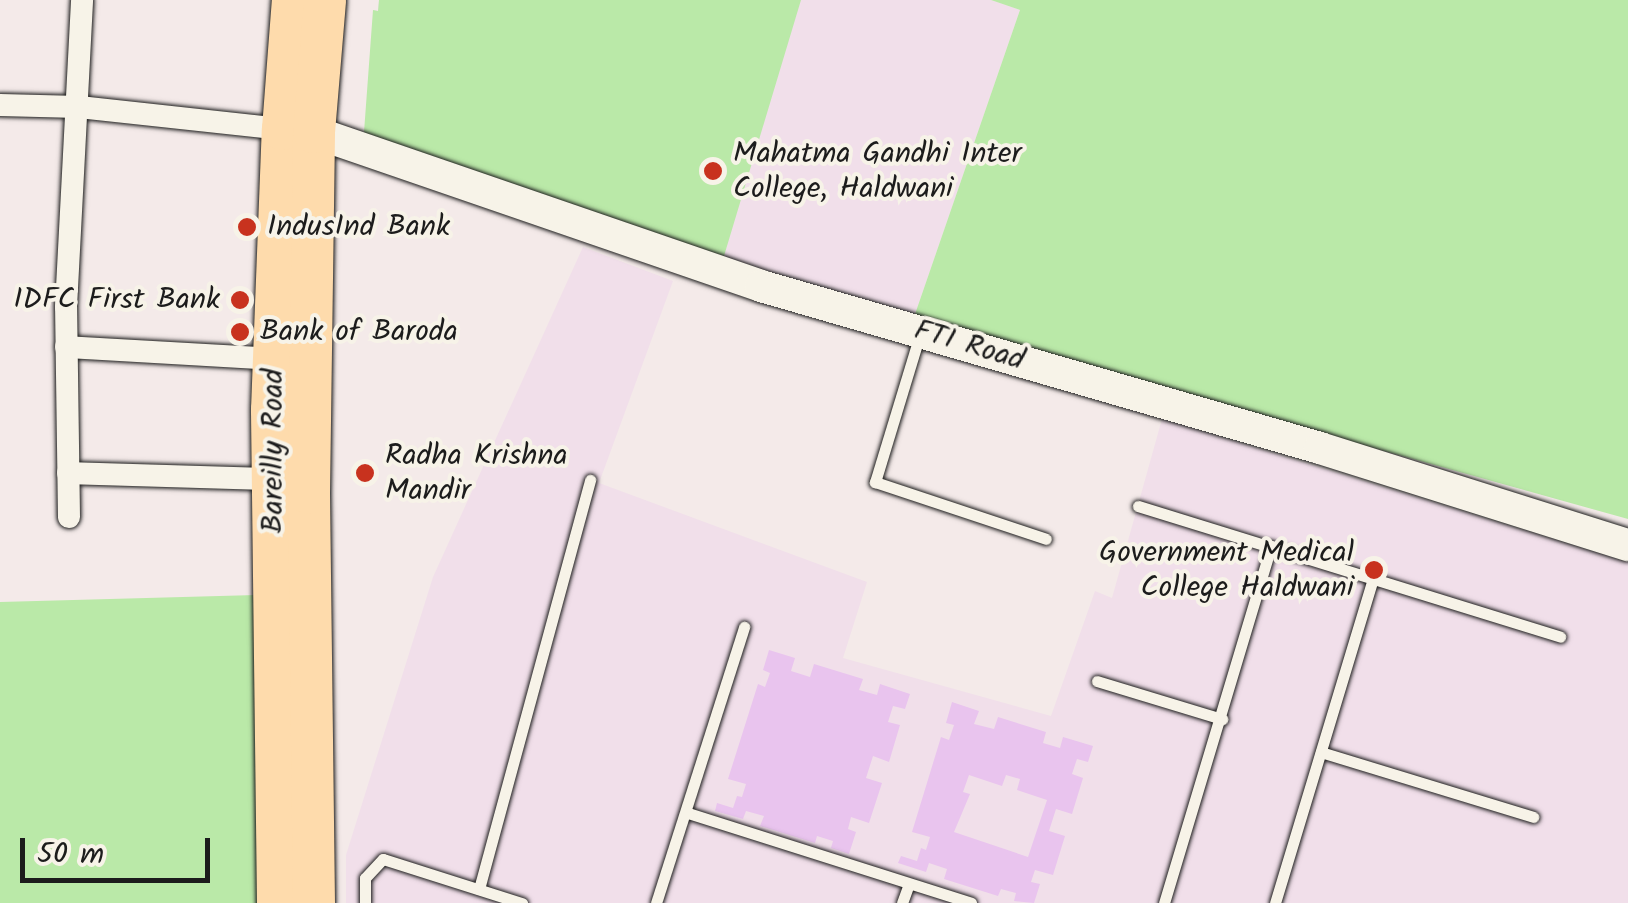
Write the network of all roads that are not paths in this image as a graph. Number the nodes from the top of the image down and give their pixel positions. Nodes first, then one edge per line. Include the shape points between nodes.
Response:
1 (82, 0) edge
2 (293, 0) edge
3 (325, 0) edge
4 (0, 105) edge
5 (79, 107) junction
6 (298, 131) junction
7 (920, 332) junction
8 (66, 347) junction
9 (274, 359) junction
10 (68, 473) junction
11 (273, 479) junction
12 (590, 480) dead end
13 (1138, 506) dead end
14 (69, 517) dead end
15 (1046, 539) dead end
16 (1628, 545) edge
17 (1271, 546) junction
18 (1374, 576) junction
19 (744, 627) dead end
20 (1560, 637) dead end
21 (1097, 681) dead end
22 (1222, 719) junction
23 (1321, 752) junction
24 (688, 813) junction
25 (1533, 817) dead end
26 (909, 884) junction
27 (479, 889) junction
28 (278, 903) edge
29 (314, 903) edge
30 (365, 903) edge
31 (522, 903) edge
32 (656, 903) edge
33 (902, 903) edge
34 (971, 903) edge
35 (1164, 903) edge
36 (1275, 903) edge

1 - 5 street
2 - 6 highway, Bareilly Road
3 - 6 highway, Bareilly Road
4 - 5 street
5 - 6 street
5 - 8 street
6 - 7 main road, FTI Road via 761,286
6 - 9 highway, Bareilly Road
6 - 29 highway, Bareilly Road
7 - 15 lane via 874,482
7 - 16 main road, FTI Road
8 - 9 street
8 - 10 street
9 - 11 highway, Bareilly Road
10 - 11 street
10 - 14 street
11 - 28 highway, Bareilly Road
12 - 27 lane
13 - 17 lane
17 - 18 lane
17 - 22 lane
18 - 20 lane
18 - 23 lane
19 - 24 lane
21 - 22 lane
22 - 35 lane
23 - 25 lane
23 - 36 lane
24 - 26 lane
24 - 32 lane
26 - 33 lane
26 - 34 lane
27 - 30 lane via 383,858 365,878
27 - 31 lane

